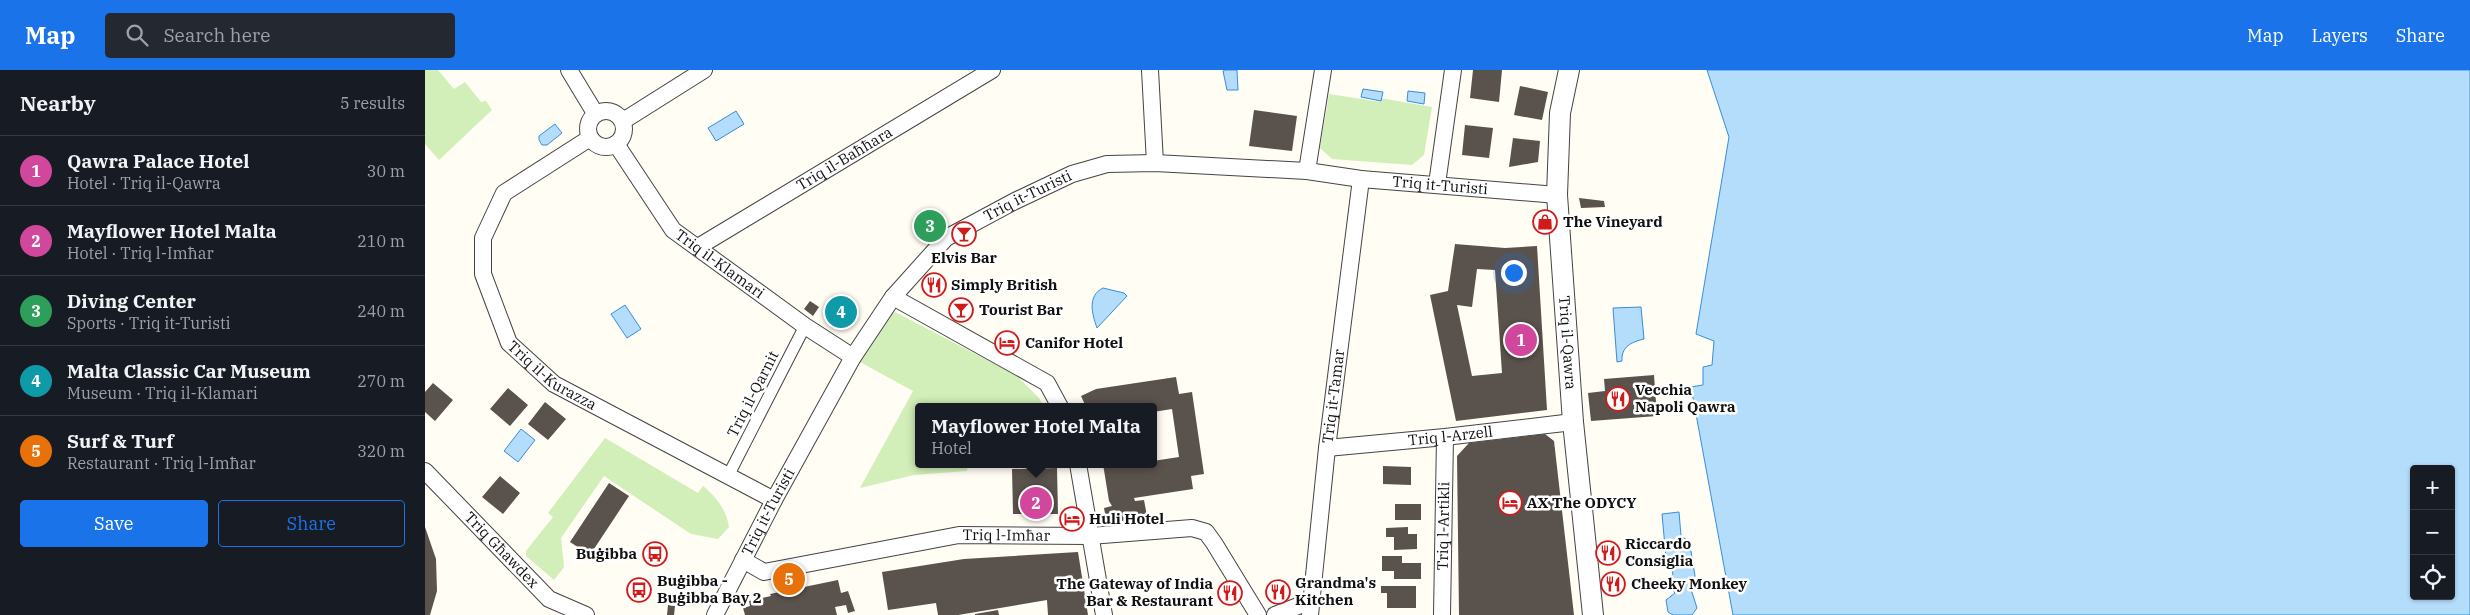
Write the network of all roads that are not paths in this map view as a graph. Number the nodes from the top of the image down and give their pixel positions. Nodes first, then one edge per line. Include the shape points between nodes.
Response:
1 (569, 70) edge
2 (704, 70) edge
3 (992, 70) edge
4 (1150, 70) edge
5 (1323, 70) edge
6 (1453, 70) edge
7 (1569, 70) edge
8 (595, 113) junction
9 (623, 121) junction
10 (590, 138) junction
11 (616, 144) junction
12 (1155, 163) junction
13 (1307, 171) junction
14 (1361, 179) junction
15 (1437, 184) junction
16 (1557, 195) junction
17 (698, 247) junction
18 (893, 297) junction
19 (805, 326) junction
20 (853, 357) junction
21 (1058, 403) edge
22 (1573, 422) junction
23 (1445, 437) junction
24 (1327, 448) junction
25 (1079, 468) edge
26 (425, 471) edge
27 (728, 476) junction
28 (774, 500) junction
29 (1090, 536) junction
30 (743, 560) junction
31 (1310, 608) edge
32 (586, 615) edge
33 (715, 615) edge
34 (1104, 615) edge
35 (1258, 615) edge
36 (1275, 615) edge
37 (1442, 615) edge
38 (1593, 615) edge

1 - 8 street
2 - 9 street
3 - 17 street, Triq il-Baħħara
4 - 12 street
5 - 13 street
6 - 15 street
7 - 16 street, Triq il-Qawra via 1560,113
8 - 9 street via 608,110
8 - 10 street via 587,126
9 - 11 street via 624,134
10 - 11 street via 603,147
10 - 27 street, Triq il-Kurazza via 504,193 483,238 483,274 509,342 554,384
11 - 17 street, Triq il-Klamari via 673,230
12 - 13 street, Triq it-Turisti
12 - 18 street, Triq it-Turisti via 1107,164 1072,174 1015,201 946,238
13 - 14 street, Triq it-Turisti
14 - 15 street, Triq it-Turisti
14 - 24 street, Triq it-Tamar
15 - 16 street, Triq it-Turisti
16 - 22 street, Triq il-Qawra
17 - 19 street, Triq il-Klamari
18 - 20 street, Triq it-Turisti
18 - 21 street via 1047,383
19 - 20 street, Triq il-Klamari
19 - 27 street, Triq il-Qarnit
20 - 28 street, Triq it-Turisti
22 - 23 street, Triq l-Arzell
22 - 38 street, Triq il-Qawra
23 - 24 street, Triq l-Arzell
23 - 37 street, Triq l-Artikli
24 - 31 street, Triq it-Tamar
25 - 29 street
26 - 32 street, Triq Għawdex via 549,599
27 - 28 street, Triq il-Kurazza
28 - 30 street, Triq it-Turisti
29 - 30 street, Triq l-Imħar via 959,535 764,572
29 - 34 street
29 - 35 street, Triq l-Imħar via 1192,528 1206,532
30 - 33 street, Triq it-Turisti
31 - 36 street

